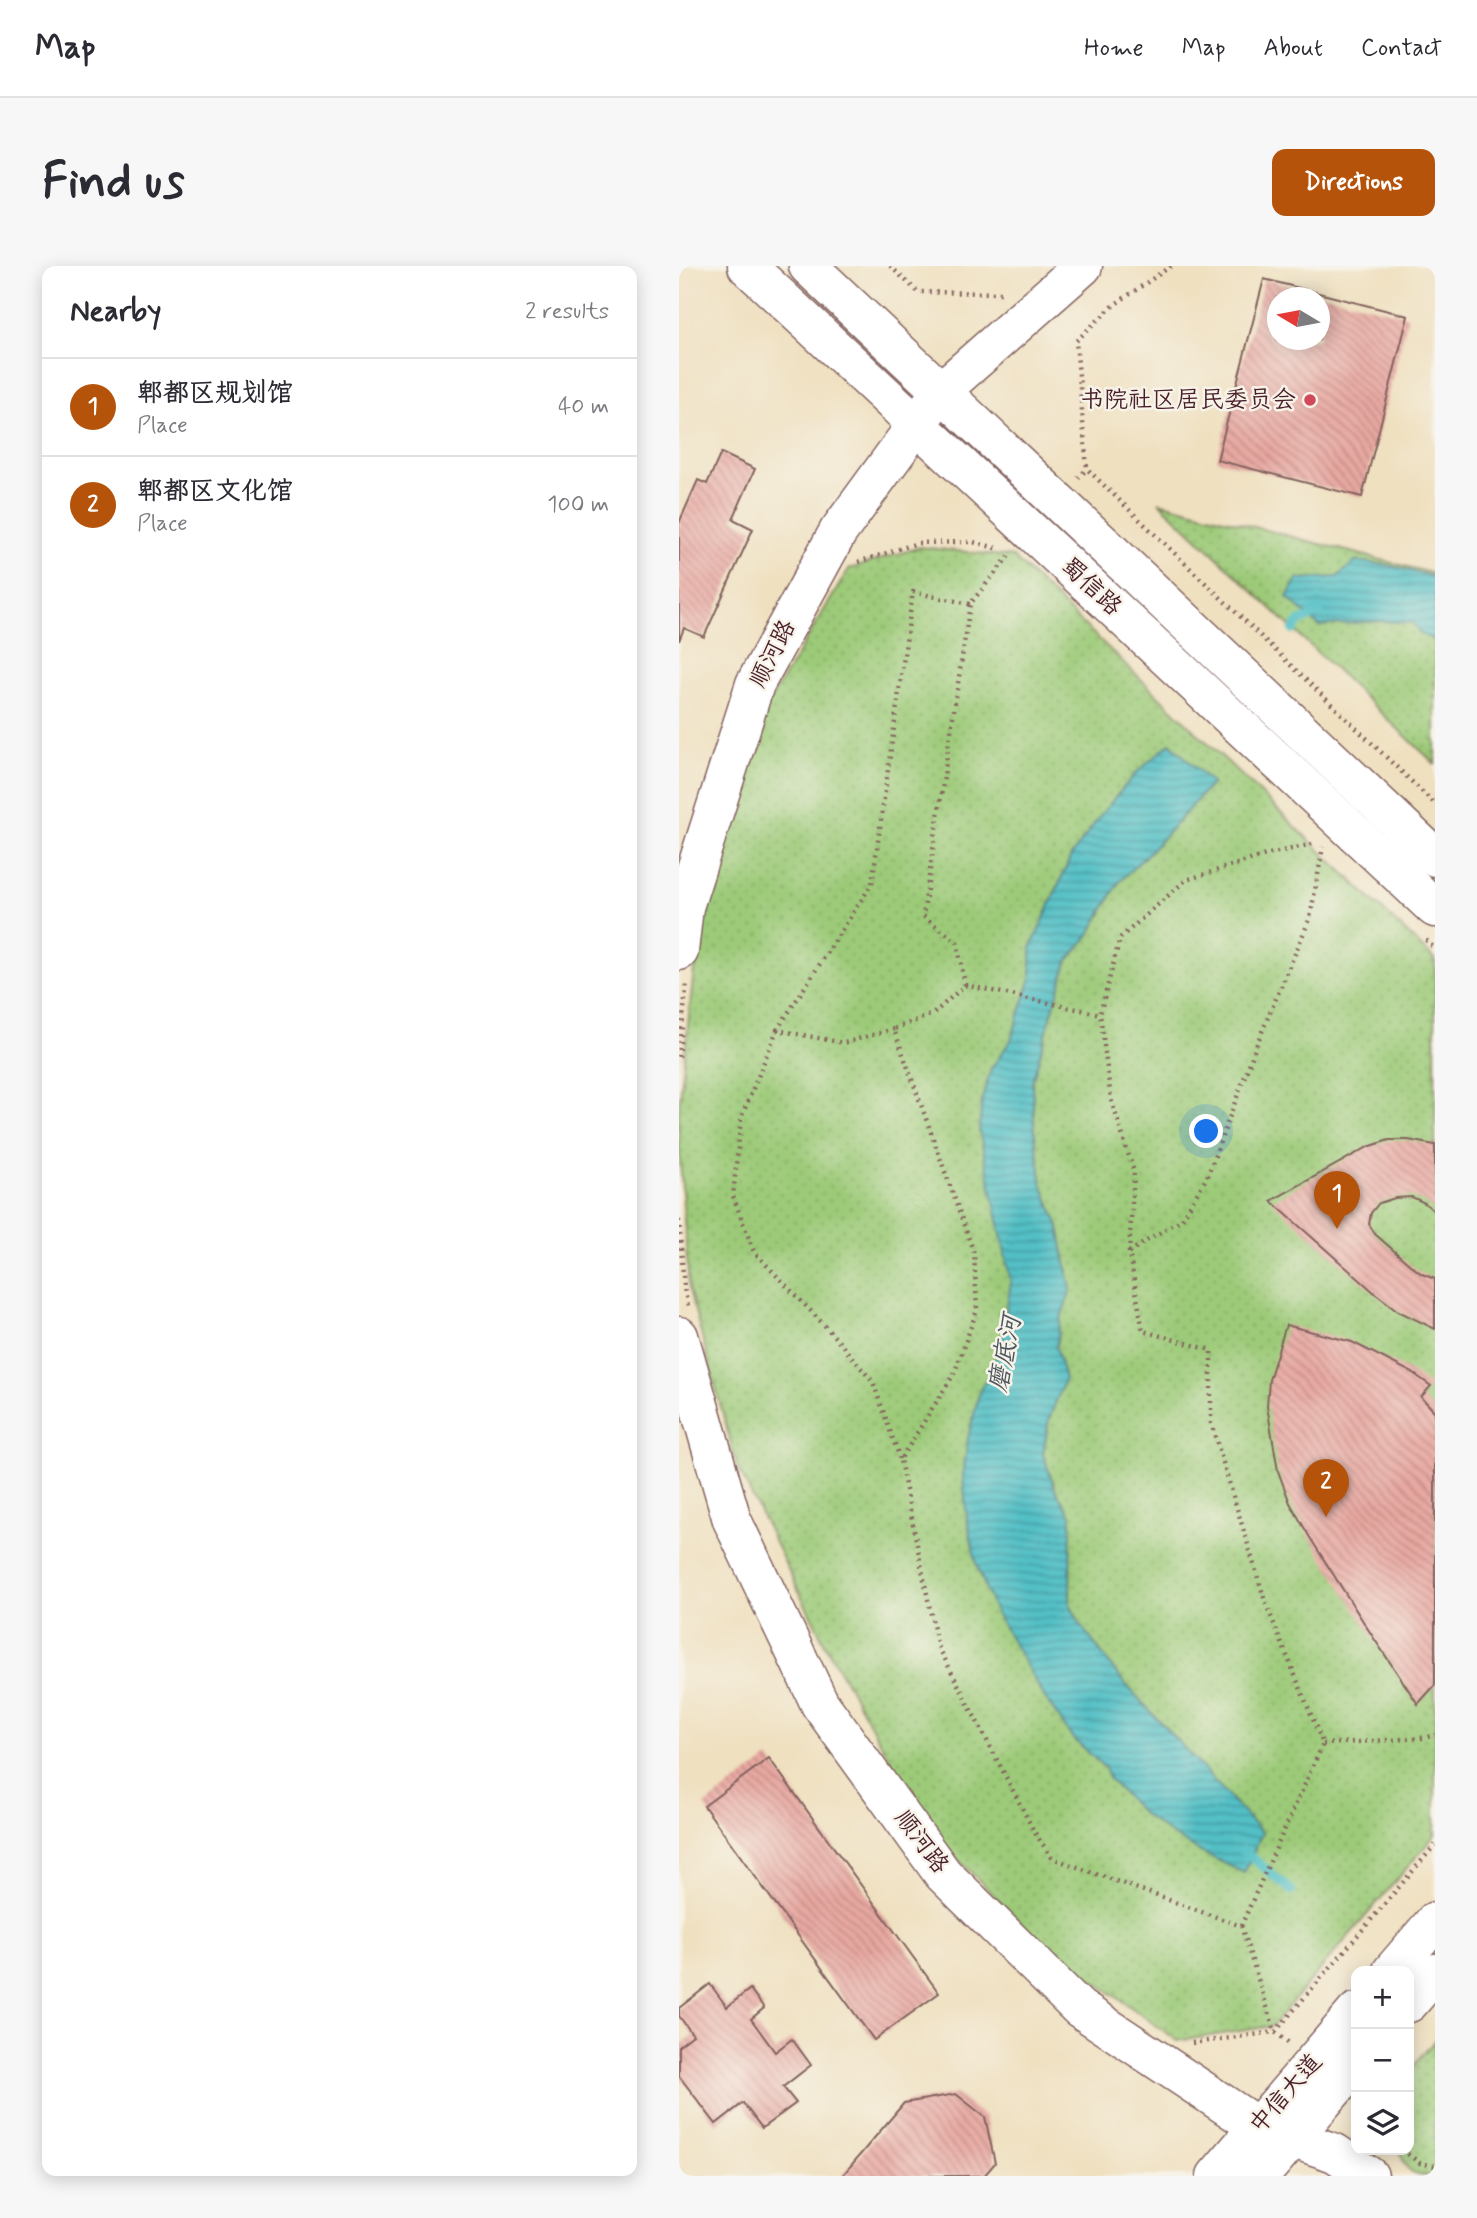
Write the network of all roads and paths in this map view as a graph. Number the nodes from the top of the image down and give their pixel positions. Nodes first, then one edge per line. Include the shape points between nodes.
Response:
1 (747, 266) edge
2 (808, 266) edge
3 (890, 266) edge
4 (1083, 266) edge
5 (1171, 266) edge
6 (1008, 293) dead end
7 (941, 391) junction
8 (916, 425) junction
9 (1087, 468) junction
10 (1058, 500) junction
11 (857, 562) dead end
12 (970, 604) junction
13 (1435, 804) edge
14 (1435, 857) edge
15 (1435, 908) edge
16 (683, 962) edge
17 (965, 985) junction
18 (1100, 1014) junction
19 (894, 1028) junction
20 (777, 1030) junction
21 (679, 1057) edge
22 (679, 1220) edge
23 (1129, 1252) junction
24 (685, 1325) edge
25 (900, 1460) junction
26 (1435, 1735) edge
27 (1323, 1744) junction
28 (1435, 1845) edge
29 (1435, 1921) edge
30 (1241, 1926) junction
31 (1396, 1966) edge
32 (1435, 1973) edge
33 (1414, 1997) edge
34 (1351, 2018) edge
35 (1275, 2032) junction
36 (1179, 2045) dead end
37 (1314, 2062) junction
38 (1351, 2068) edge
39 (1274, 2133) junction
40 (1409, 2155) edge
41 (1435, 2166) edge
42 (1216, 2176) edge
43 (1259, 2176) edge
44 (1369, 2176) edge

1 - 8 main road, 蜀信路
2 - 7 main road, 蜀信路
3 - 6 path via 918,292
4 - 7 main road, 顺河路
5 - 9 path via 1114,306 1076,341
7 - 8 main road, 顺河路
7 - 10 main road, 蜀信路
8 - 15 main road, 蜀信路
8 - 16 main road, 顺河路 via 838,532 755,684 684,907
9 - 10 path
9 - 13 path
10 - 14 main road, 蜀信路
11 - 12 path via 918,543 973,542 1013,552
12 - 17 path via 923,915 957,942
12 - 20 path via 913,592 872,884
16 - 21 path
17 - 18 path
17 - 19 path via 933,1014
18 - 23 path via 1111,1099 1134,1172
18 - 23 path via 1120,938 1186,880 1324,842 1310,918 1207,1177 1182,1219
19 - 20 path via 844,1043
19 - 25 path via 974,1253 977,1310 954,1374
20 - 25 path via 741,1118 733,1196 754,1252 873,1382
22 - 24 path
23 - 27 path via 1143,1331 1211,1350 1211,1423 1266,1604
24 - 39 main road, 顺河路 via 732,1520 820,1704 943,1874 1079,2008
25 - 30 path via 937,1644 1052,1858
26 - 27 path
27 - 30 path
28 - 35 path
29 - 31 main road
30 - 35 path
32 - 33 main road
34 - 37 main road, 中信大道
35 - 36 path
35 - 37 path
37 - 39 main road, 中信大道
38 - 39 main road, 中信大道
39 - 42 main road, 中信大道
39 - 43 main road, 中信大道
39 - 44 main road, 顺河路 via 1335,2153
40 - 41 path

